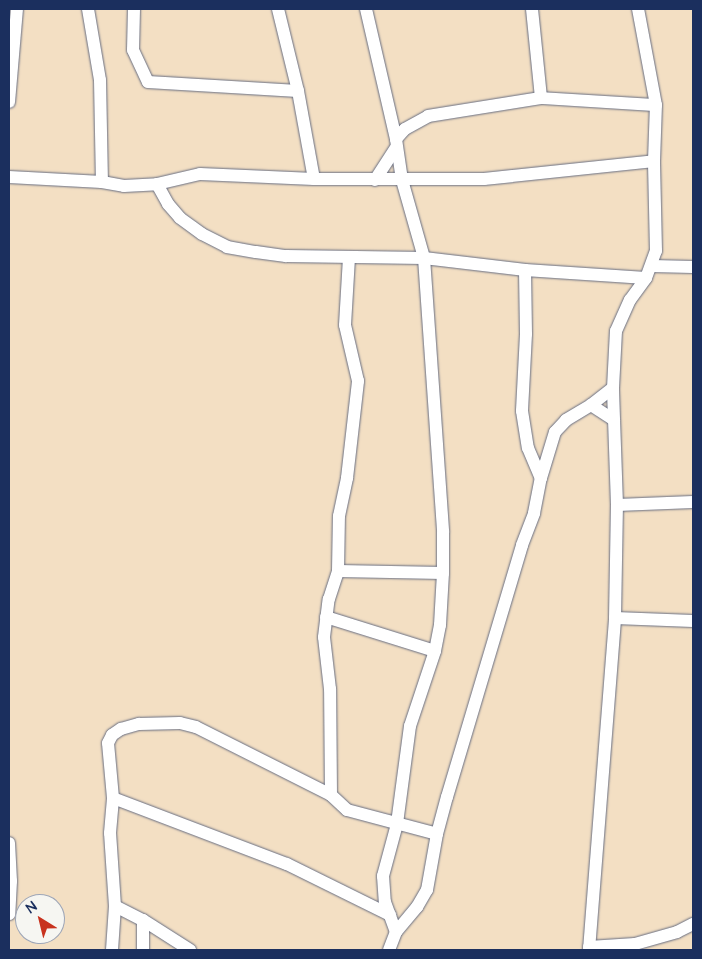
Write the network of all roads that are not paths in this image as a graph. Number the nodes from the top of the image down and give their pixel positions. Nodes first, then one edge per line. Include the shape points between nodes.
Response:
1 (17, 9) edge
2 (88, 9) edge
3 (134, 9) edge
4 (278, 9) edge
5 (366, 9) edge
6 (532, 9) edge
7 (638, 9) edge
8 (298, 91) junction
9 (541, 98) junction
10 (9, 102) edge
11 (656, 105) junction
12 (396, 143) junction
13 (654, 160) junction
14 (9, 177) edge
15 (314, 179) junction
16 (375, 180) junction
17 (402, 180) junction
18 (102, 182) junction
19 (157, 184) junction
20 (349, 258) junction
21 (424, 258) junction
22 (652, 266) junction
23 (693, 267) edge
24 (525, 270) junction
25 (646, 278) junction
26 (613, 388) junction
27 (591, 405) junction
28 (614, 420) junction
29 (541, 478) junction
30 (693, 502) edge
31 (618, 505) junction
32 (338, 571) junction
33 (443, 573) junction
34 (326, 617) junction
35 (615, 618) junction
36 (693, 621) edge
37 (435, 651) junction
38 (331, 795) junction
39 (114, 798) junction
40 (397, 824) junction
41 (437, 834) junction
42 (9, 843) edge
43 (115, 906) junction
44 (9, 914) edge
45 (390, 915) junction
46 (143, 920) junction
47 (693, 924) edge
48 (396, 932) junction
49 (589, 948) edge
50 (112, 950) edge
51 (143, 950) edge
52 (190, 950) edge
53 (389, 950) edge

1 - 10 street
2 - 18 street via 100,80
3 - 8 street via 133,50 148,82
4 - 8 street
5 - 12 street
6 - 9 street
7 - 11 street
8 - 15 street
9 - 11 street
9 - 12 street via 428,116 405,129
11 - 13 street
12 - 16 street
12 - 17 street
13 - 17 street via 484,179
13 - 22 street via 656,251
14 - 18 street
15 - 16 street
15 - 19 street via 200,174
16 - 17 street
17 - 21 street
18 - 19 street via 124,186
19 - 20 street via 180,218 227,247 286,256
20 - 21 street
20 - 32 street via 345,325 358,381 340,516
21 - 24 street
21 - 33 street
22 - 23 street
22 - 25 street
24 - 25 street
24 - 29 street via 522,412 528,448
25 - 26 street via 630,300 616,331
26 - 27 street
26 - 28 street
27 - 28 street
27 - 29 street via 566,420 555,432
28 - 31 street
29 - 41 street via 534,513
30 - 31 street
31 - 35 street
32 - 33 street
32 - 34 street
33 - 37 street
34 - 37 street
34 - 38 street via 324,637 331,698
35 - 36 street
35 - 49 street
37 - 40 street via 410,726
38 - 39 street via 238,747 180,723 139,724 112,734 108,743
38 - 40 street via 347,810
39 - 43 street via 110,833
39 - 45 street via 287,864
40 - 41 street
40 - 45 street via 383,876 385,902
41 - 48 street via 427,890
42 - 44 street
43 - 46 street
43 - 50 street
45 - 48 street
46 - 51 street
46 - 52 street
47 - 49 street via 635,944
48 - 53 street

